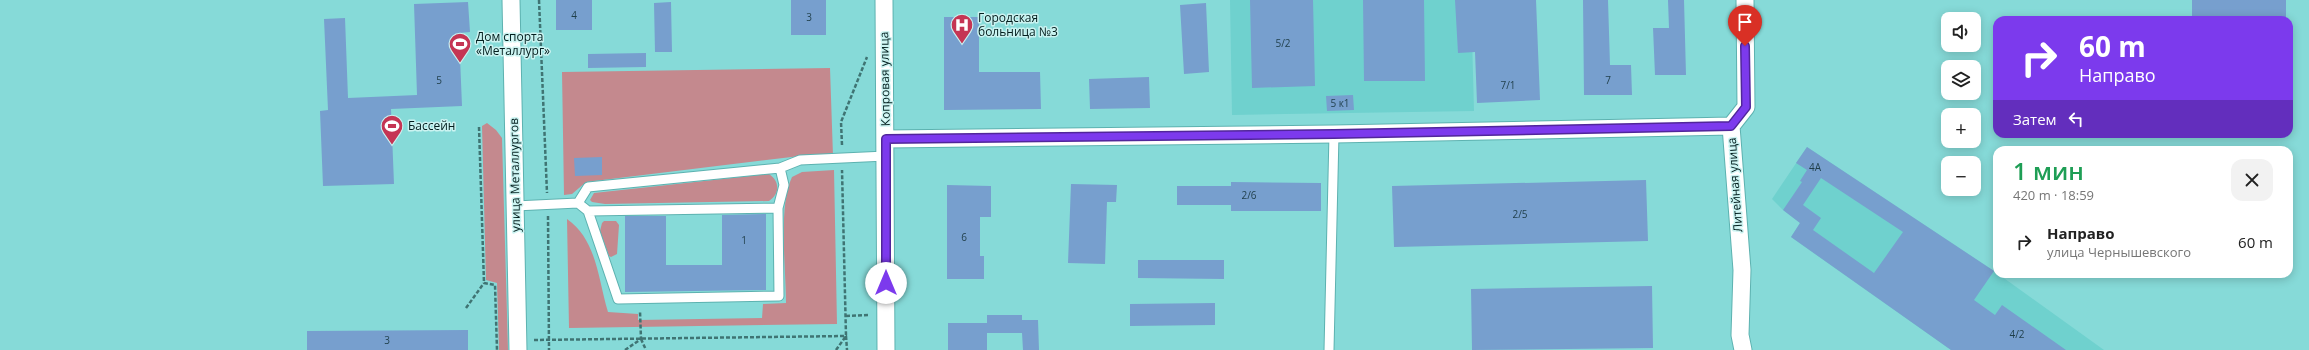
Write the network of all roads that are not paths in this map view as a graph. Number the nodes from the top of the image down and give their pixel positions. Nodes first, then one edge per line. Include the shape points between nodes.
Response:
1 (511, 0) edge
2 (884, 0) edge
3 (1745, 0) edge
4 (1731, 126) junction
5 (1334, 134) junction
6 (886, 148) junction
7 (780, 168) junction
8 (578, 203) junction
9 (515, 206) junction
10 (778, 208) junction
11 (588, 211) junction
12 (518, 345) edge
13 (886, 350) edge
14 (1329, 350) edge
15 (1743, 350) edge

1 - 9 street, улица Металлургов
2 - 6 street, Копровая улица
3 - 4 street, Литейная улица via 1746,107
4 - 5 street
4 - 15 street, Литейная улица via 1742,270 1740,335
5 - 6 street
5 - 14 lane
6 - 7 lane via 842,158 800,160
6 - 13 street, Копровая улица
7 - 8 lane via 588,187
7 - 10 lane via 784,185
8 - 9 lane
8 - 11 lane
9 - 12 street, улица Металлургов
10 - 11 lane
10 - 11 lane via 779,296 640,299 618,299

